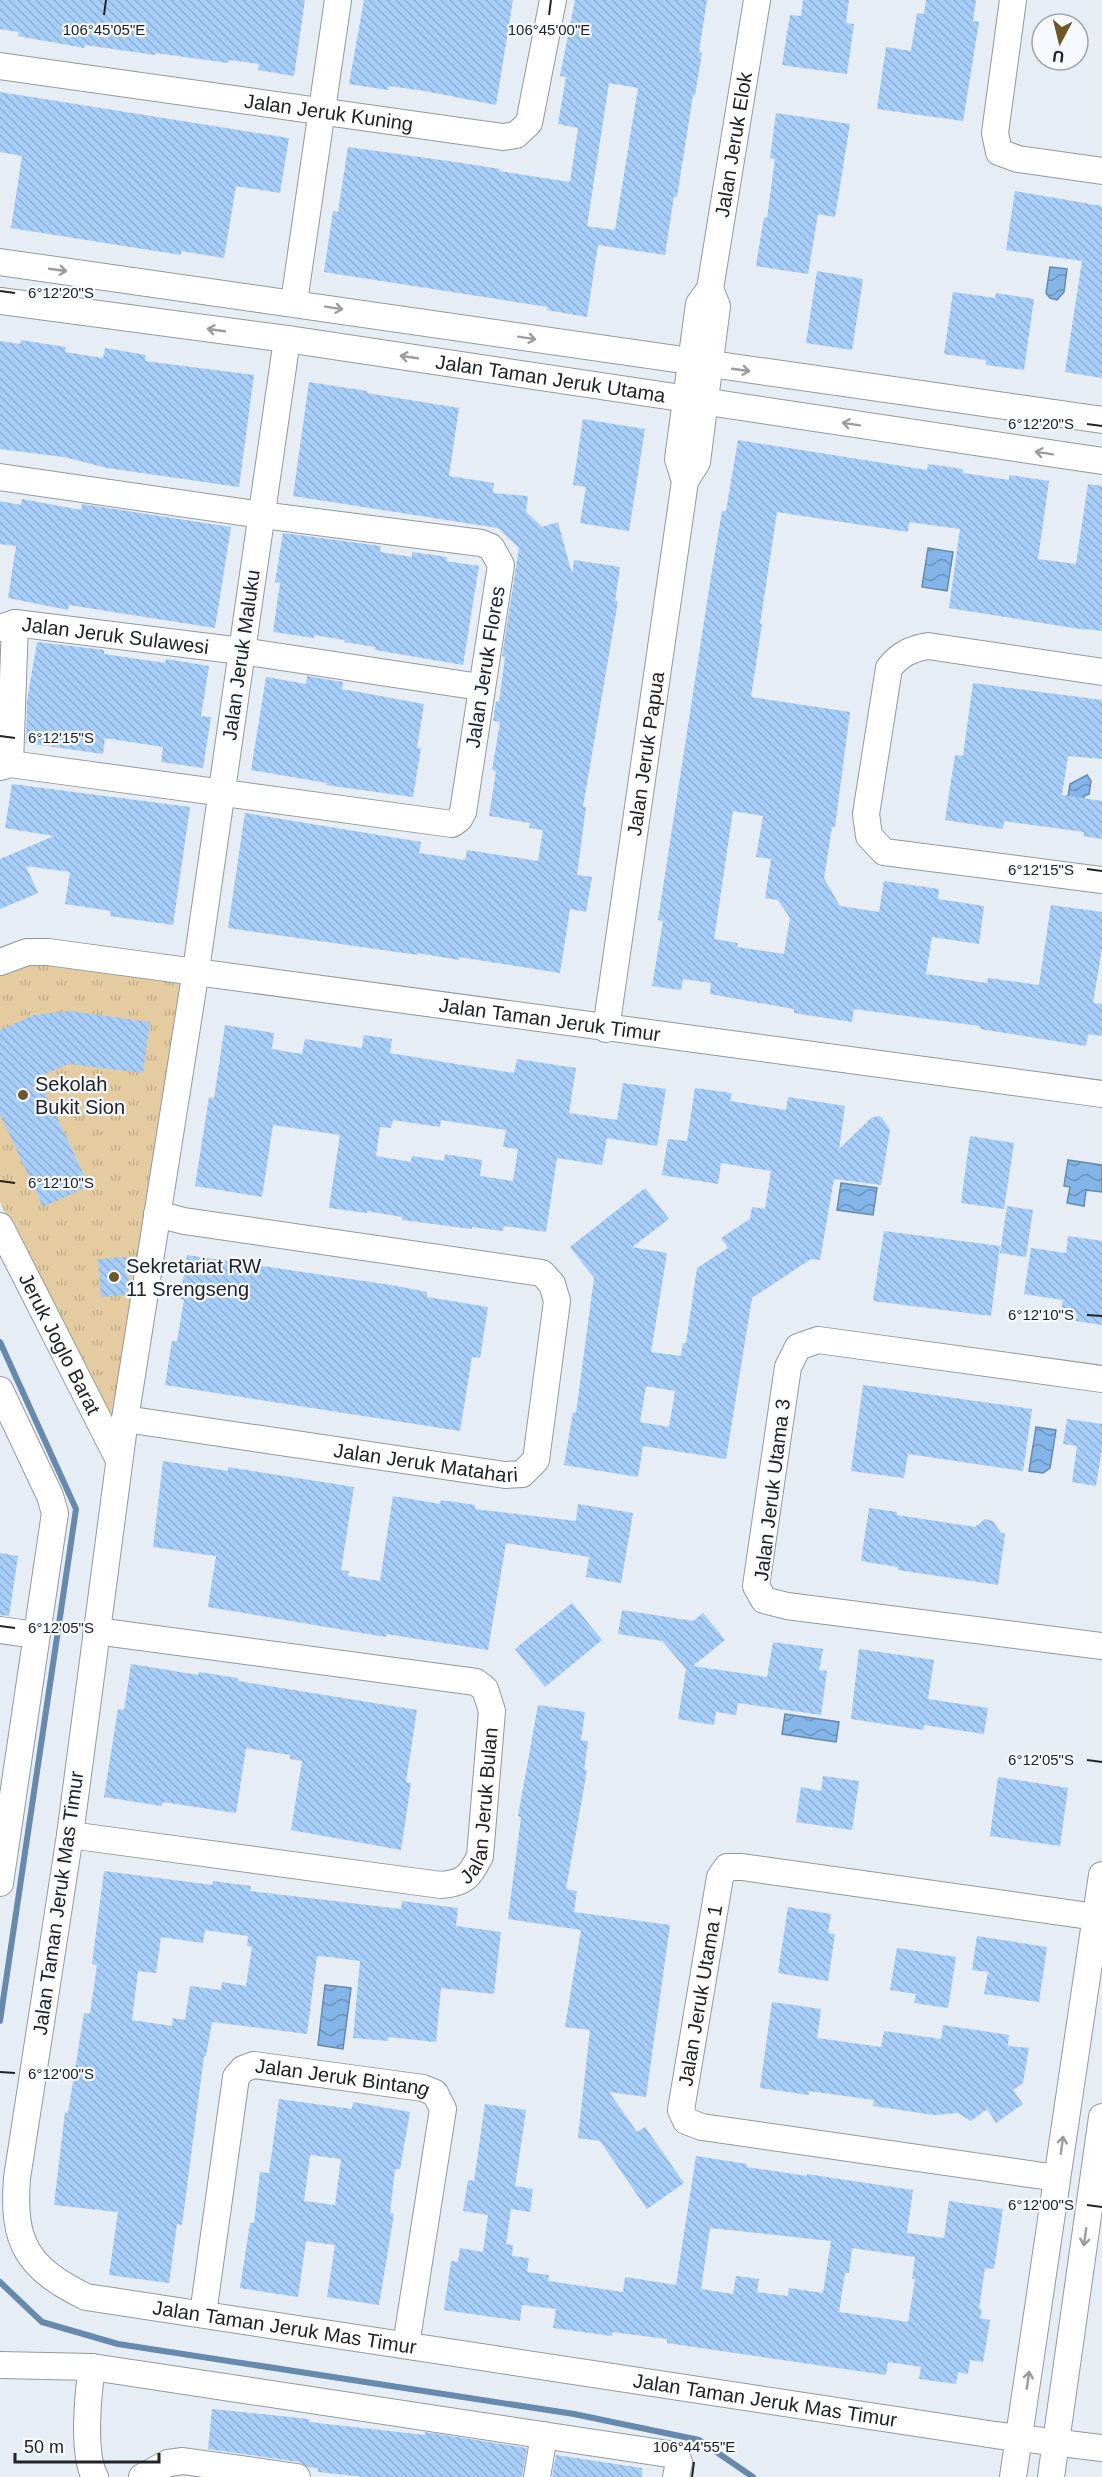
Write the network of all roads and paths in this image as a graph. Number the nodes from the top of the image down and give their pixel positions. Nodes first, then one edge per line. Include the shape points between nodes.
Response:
1 (338, 0) edge
2 (553, 0) edge
3 (757, 0) edge
4 (1013, 0) edge
5 (0, 66) edge
6 (322, 111) junction
7 (1102, 171) edge
8 (0, 262) edge
9 (0, 301) edge
10 (294, 302) junction
11 (287, 339) junction
12 (700, 364) junction
13 (692, 407) junction
14 (1102, 420) edge
15 (1102, 461) edge
16 (0, 477) edge
17 (262, 515) junction
18 (8, 625) edge
19 (242, 651) junction
20 (1102, 672) edge
21 (480, 687) junction
22 (5, 766) edge
23 (221, 793) junction
24 (1102, 880) edge
25 (0, 962) edge
26 (196, 970) junction
27 (606, 1029) junction
28 (1102, 1094) edge
29 (157, 1214) junction
30 (0, 1226) edge
31 (1102, 1379) edge
32 (0, 1390) edge
33 (125, 1419) junction
34 (119, 1460) junction
35 (0, 1630) edge
36 (96, 1631) junction
37 (36, 1635) junction
38 (1102, 1646) edge
39 (69, 1834) junction
40 (1102, 1875) edge
41 (0, 1883) edge
42 (1096, 1917) junction
43 (1102, 2117) edge
44 (1057, 2178) junction
45 (1097, 2183) edge
46 (203, 2314) junction
47 (406, 2345) junction
48 (0, 2365) edge
49 (92, 2367) junction
50 (544, 2435) junction
51 (1019, 2438) junction
52 (1056, 2442) junction
53 (1102, 2448) edge
54 (145, 2476) edge
55 (94, 2477) edge
56 (297, 2477) edge
57 (537, 2477) edge
58 (676, 2477) edge
59 (1013, 2477) edge
60 (1051, 2477) edge

1 - 6 street
2 - 6 street, Jalan Jeruk Kuning via 529,123 516,135 502,137
3 - 12 street, Jalan Jeruk Elok via 710,289 717,306
4 - 7 street via 995,133 999,152 1018,159
5 - 6 street, Jalan Jeruk Kuning
6 - 10 street
8 -> 10 street, Jalan Taman Jeruk Utama
11 -> 9 street, Jalan Taman Jeruk Utama
10 -> 12 street, Jalan Taman Jeruk Utama
13 -> 11 street, Jalan Taman Jeruk Utama
11 - 17 street, Jalan Jeruk Maluku
12 - 13 street, Jalan Jeruk Papua
12 -> 14 street, Jalan Taman Jeruk Utama
15 -> 13 street, Jalan Taman Jeruk Utama
13 - 27 street, Jalan Jeruk Papua via 697,462 685,481
16 - 17 street, Jalan Jeruk Flores
17 - 19 street, Jalan Jeruk Maluku
17 - 21 street, Jalan Jeruk Flores via 491,547 501,565
18 - 19 street, Jalan Jeruk Sulawesi
18 - 22 street
19 - 21 street, Jalan Jeruk Sulawesi
19 - 23 street, Jalan Jeruk Maluku
20 - 24 street via 928,646 896,658 889,668 866,814 869,836 884,852
21 - 23 street, Jalan Jeruk Flores via 463,812 452,824
22 - 23 street, Jalan Jeruk Flores
23 - 26 street, Jalan Jeruk Maluku
25 - 26 street, Jalan Taman Jeruk Timur via 27,952 48,952
26 - 27 street, Jalan Taman Jeruk Timur
26 - 29 street, Jalan Taman Jeruk Mas Timur
27 - 28 street, Jalan Taman Jeruk Timur
29 - 33 street, Jalan Taman Jeruk Mas Timur
29 - 33 street, Jalan Jeruk Matahari via 542,1273 552,1284 556,1301 536,1460 522,1474 505,1475
30 - 34 street, Jeruk Joglo Barat
31 - 38 street, Jalan Jeruk Utama 3 via 818,1340 798,1347 788,1367 756,1586 764,1600 787,1606
32 - 37 street via 55,1513
33 - 34 street, Jalan Taman Jeruk Mas Timur
34 - 36 street, Jalan Taman Jeruk Mas Timur
35 - 37 street
36 - 39 street, Jalan Taman Jeruk Mas Timur
36 - 39 street, Jalan Jeruk Bulan via 476,1682 484,1689 492,1711 480,1856 474,1870 460,1883 441,1885
37 - 41 street
39 - 46 street, Jalan Taman Jeruk Mas Timur via 17,2178 18,2229 23,2245 37,2264 62,2285 86,2296
40 - 42 street
44 -> 42 street
42 - 44 street, Jalan Jeruk Utama 1 via 727,1868 720,1876 681,2110 686,2121 702,2127
43 - 45 street
51 -> 44 street
45 -> 52 street
46 - 47 street, Jalan Taman Jeruk Mas Timur
46 - 47 street, Jalan Jeruk Bintang via 236,2077 243,2069 254,2065 423,2088 435,2093 443,2109
47 - 51 street, Jalan Taman Jeruk Mas Timur
48 - 49 street
49 - 50 street
49 - 55 street via 87,2409 88,2462
50 - 57 street
50 - 58 street via 675,2455 679,2462
51 - 52 street, Jalan Taman Jeruk Mas Timur
51 - 59 street
52 - 53 street, Jalan Taman Jeruk Mas Timur
52 - 60 street
54 - 56 street via 168,2463 183,2461

